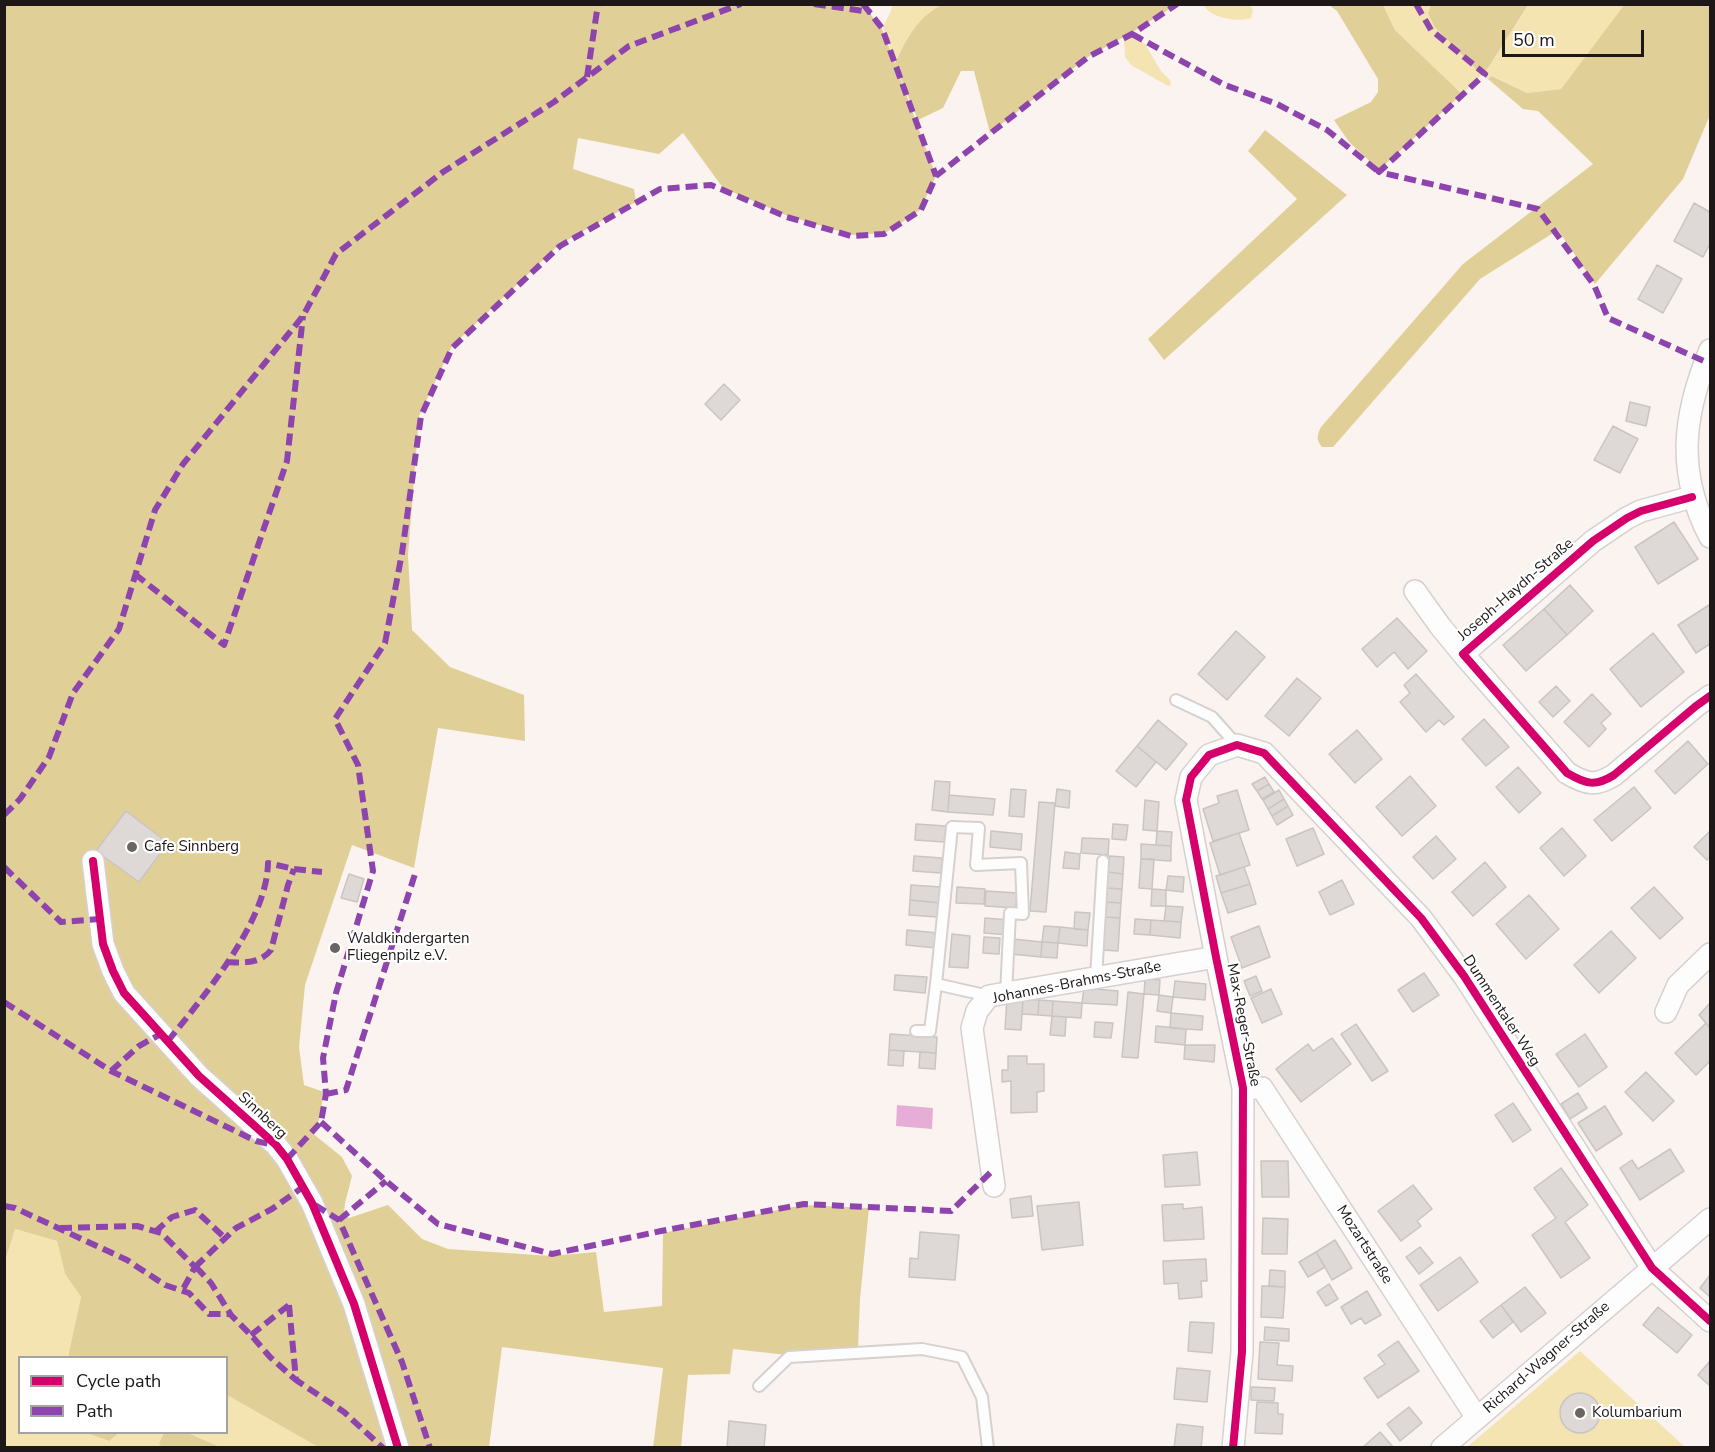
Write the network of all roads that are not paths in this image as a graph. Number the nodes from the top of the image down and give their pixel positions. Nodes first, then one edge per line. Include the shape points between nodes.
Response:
1 (1710, 350) edge
2 (1692, 497) junction
3 (1710, 537) edge
4 (1415, 591) dead end
5 (1463, 654) junction
6 (1710, 696) edge
7 (1176, 700) dead end
8 (1238, 746) junction
9 (93, 861) dead end
10 (1103, 861) dead end
11 (1710, 954) edge
12 (1216, 957) junction
13 (1096, 978) junction
14 (936, 984) junction
15 (998, 995) junction
16 (1666, 1012) dead end
17 (916, 1031) dead end
18 (1243, 1088) junction
19 (994, 1186) dead end
20 (1710, 1219) edge
21 (1652, 1268) junction
22 (1710, 1321) edge
23 (759, 1386) dead end
24 (1477, 1418) junction
25 (398, 1448) edge
26 (988, 1448) edge
27 (1233, 1448) edge
28 (1442, 1448) edge

1 - 2 street via 1690,412 1687,442
2 - 3 street
2 - 5 street, Joseph-Haydn-Straße via 1641,511 1614,526
4 - 5 street, Joseph-Haydn-Straße
5 - 6 street, Joseph-Haydn-Straße via 1567,773 1586,783 1605,781 1614,775
7 - 8 lane via 1212,717
8 - 12 street, Max-Reger-Straße via 1209,755 1191,777 1186,800
8 - 21 street, Dummentaler Weg via 1264,753 1421,918 1464,976
9 - 25 street, Sinnberg via 104,944 124,993 199,1076 276,1146 312,1203 354,1304
10 - 13 lane
11 - 16 street via 1678,985
12 - 13 street, Johannes-Brahms-Straße
12 - 18 street, Max-Reger-Straße
13 - 15 street, Johannes-Brahms-Straße
14 - 15 lane
14 - 15 lane via 952,827 979,828 976,865 1022,863 1023,914 1010,913
14 - 17 lane via 930,1031
15 - 19 street, Johannes-Brahms-Straße via 976,1011 972,1028
18 - 24 street, Mozartstraße via 1262,1088
18 - 27 street, Max-Reger-Straße via 1242,1352
20 - 21 street, Richard-Wagner-Straße
21 - 22 street, Dummentaler Weg
21 - 24 street, Richard-Wagner-Straße
23 - 26 lane via 789,1357 922,1349 962,1357 982,1397
24 - 28 street, Richard-Wagner-Straße

